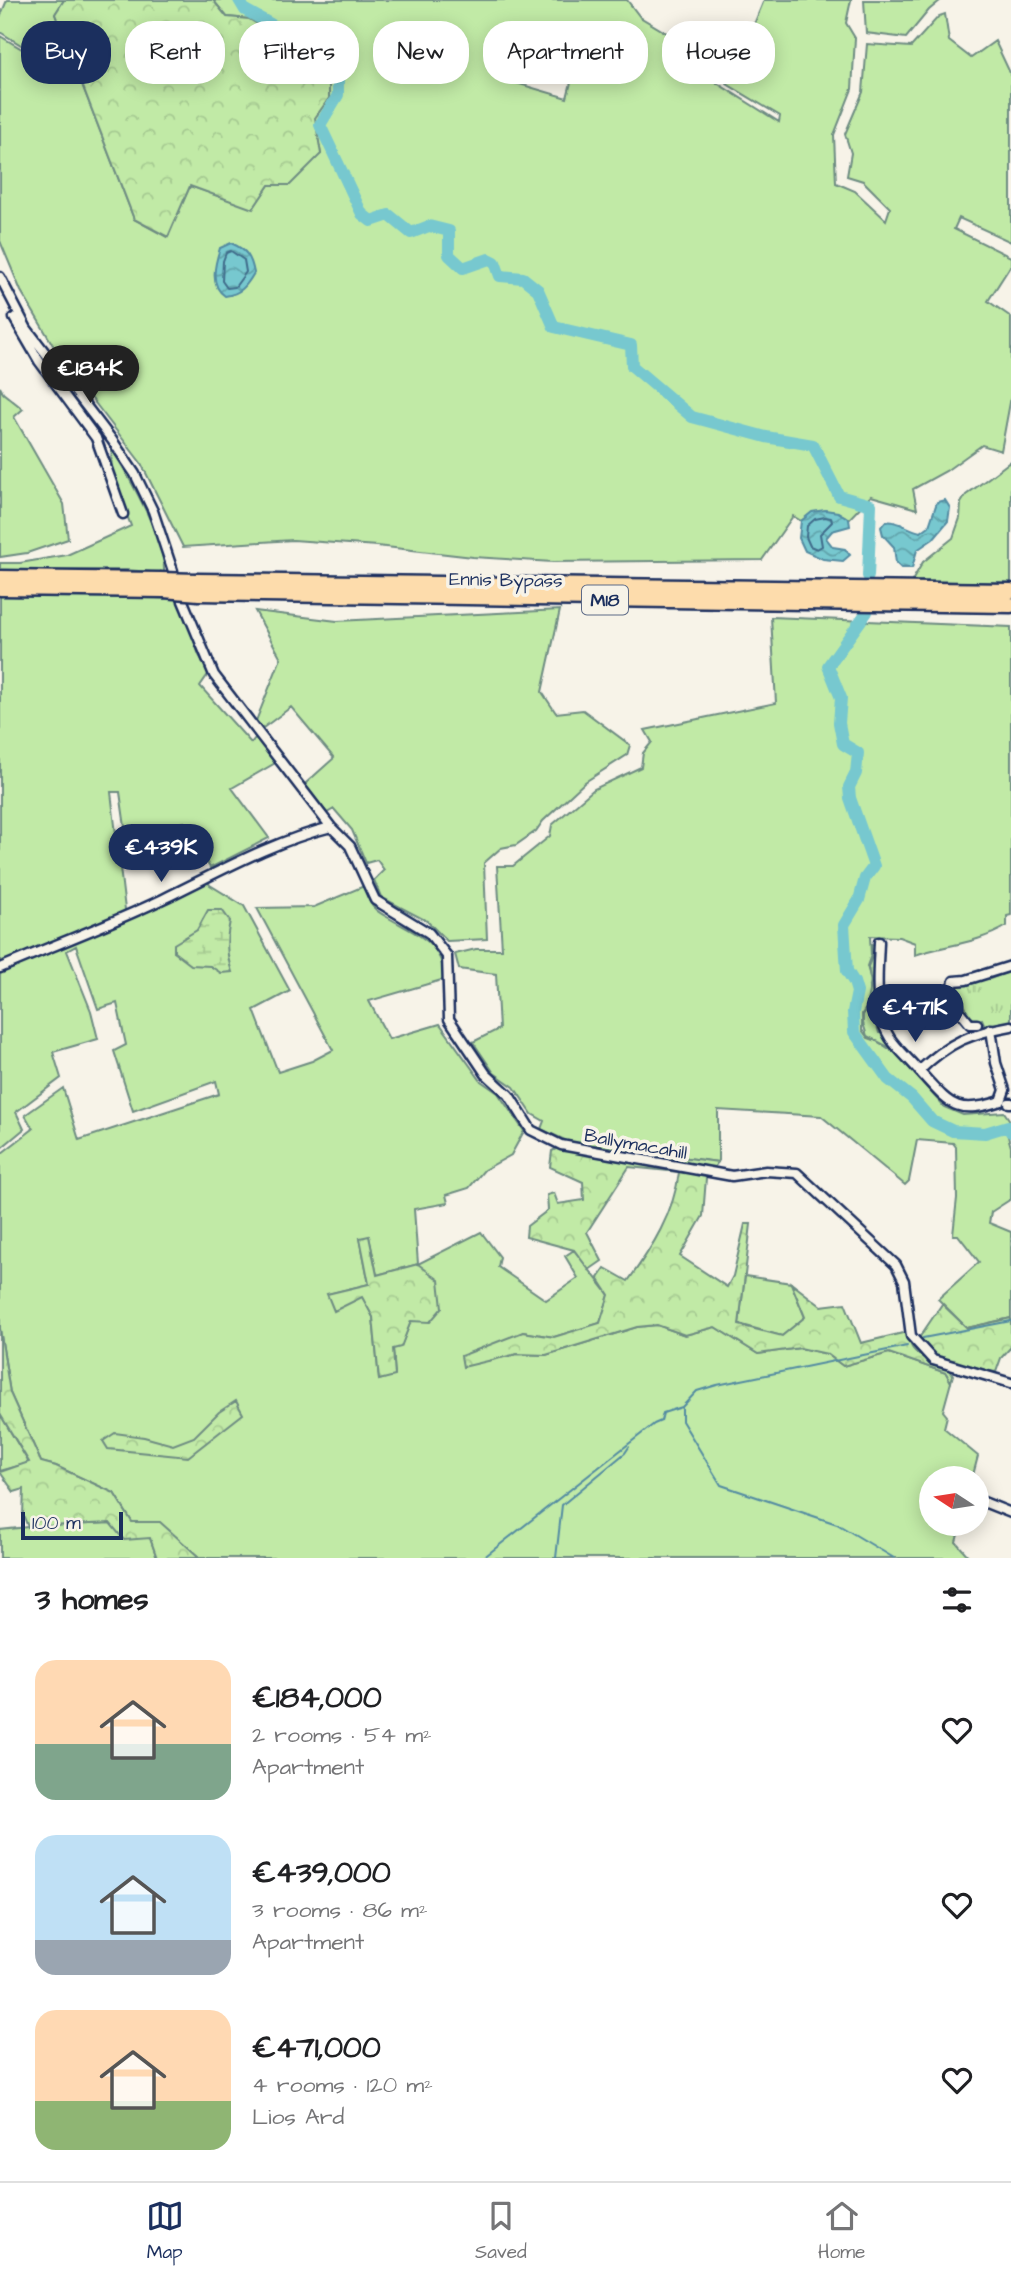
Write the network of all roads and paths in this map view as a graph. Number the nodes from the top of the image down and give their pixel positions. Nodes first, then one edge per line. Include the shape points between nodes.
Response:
1 (0, 277) edge
2 (14, 318) dead end
3 (47, 355) junction
4 (39, 361) junction
5 (112, 440) junction
6 (99, 448) junction
7 (123, 513) dead end
8 (173, 571) dead end
9 (0, 578) edge
10 (162, 585) junction
11 (198, 587) junction
12 (0, 588) edge
13 (1007, 590) edge
14 (183, 601) dead end
15 (1011, 606) edge
16 (331, 827) junction
17 (879, 942) dead end
18 (1011, 966) edge
19 (0, 968) edge
20 (977, 1024) dead end
21 (1011, 1026) edge
22 (991, 1029) junction
23 (919, 1071) junction
24 (1011, 1382) edge
25 (989, 1504) edge
26 (1011, 1513) edge

1 - 3 street via 27,329
2 - 4 street
3 - 4 street
3 - 5 street
4 - 6 street
5 - 6 street
5 - 8 street via 153,511
6 - 7 street
9 - 10 highway, Ennis Bypass / M18
10 - 11 highway, Ennis Bypass / M18, bridge
10 - 12 highway, Ennis Bypass / M18
11 - 13 highway, Ennis Bypass / M18
11 - 15 highway, Ennis Bypass / M18
14 - 16 street, Ballymacahill via 214,675
16 - 19 street via 246,856 162,900
16 - 24 street, Ballymacahill via 350,846 374,900 429,933 447,956 449,1019 531,1130 561,1145 732,1176 797,1173 896,1265 904,1281 911,1336 933,1360
17 - 23 street via 883,1021 890,1037
18 - 20 street via 954,981 950,989 953,1001 970,1024
21 - 22 street
22 - 23 street via 963,1038
22 - 23 street via 1005,1090 1001,1101 963,1108 946,1100
25 - 26 street

